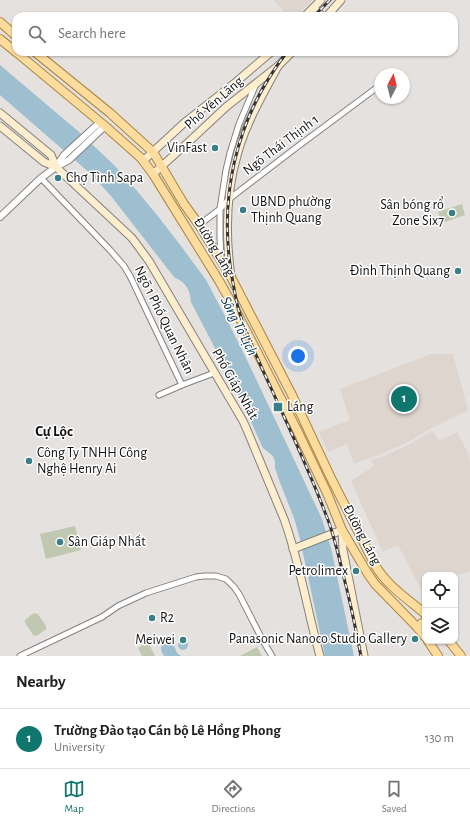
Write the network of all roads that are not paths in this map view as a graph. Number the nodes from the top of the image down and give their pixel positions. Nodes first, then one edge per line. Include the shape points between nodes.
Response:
1 (321, 0) edge
2 (341, 0) edge
3 (314, 8) junction
4 (310, 12) edge
5 (318, 12) edge
6 (330, 12) edge
7 (0, 22) edge
8 (12, 32) edge
9 (0, 39) edge
10 (12, 49) edge
11 (21, 56) edge
12 (40, 56) edge
13 (266, 56) edge
14 (288, 56) edge
15 (52, 66) junction
16 (278, 66) junction
17 (44, 75) junction
18 (256, 84) junction
19 (374, 90) edge
20 (0, 113) edge
21 (0, 126) edge
22 (100, 126) junction
23 (153, 152) junction
24 (143, 161) junction
25 (162, 166) junction
26 (56, 167) junction
27 (153, 174) junction
28 (41, 178) junction
29 (229, 199) junction
30 (220, 209) junction
31 (0, 217) edge
32 (198, 225) junction
33 (226, 263) junction
34 (214, 373) junction
35 (182, 385) junction
36 (159, 396) dead end
37 (307, 426) junction
38 (297, 430) junction
39 (342, 530) junction
40 (297, 548) junction
41 (422, 611) edge
42 (422, 623) edge
43 (417, 627) junction
44 (422, 633) edge
45 (430, 644) edge
46 (451, 644) edge
47 (20, 656) edge
48 (272, 656) edge
49 (320, 656) edge
50 (364, 656) edge
51 (438, 656) edge
52 (461, 656) edge

1 - 3 main road
2 - 6 main road
3 - 4 main road
3 - 5 main road
7 - 8 main road
9 - 10 main road, Đường Láng
11 - 17 main road, Đường Láng
12 - 15 main road, Đường Láng
13 - 23 main road, Phố Yên Lãng via 184,123
14 - 16 main road, Phố Yên Lãng
15 - 17 main road
15 - 23 main road, Đường Láng
16 - 18 main road, Phố Yên Lãng
16 - 29 main road via 245,132 238,152
17 - 22 main road, Đường Láng
18 - 25 main road, Phố Yên Lãng via 226,107
18 - 30 street via 234,138
19 - 29 street, Ngõ Thái Thịnh 1
20 - 26 main road via 51,155
21 - 26 main road via 44,162
22 - 24 main road, Đường Láng
22 - 26 street via 64,155
22 - 26 street via 69,160
23 - 24 main road, Phố Yên Lãng
23 - 25 main road, Đường Láng
24 - 27 main road, Đường Láng
25 - 27 main road, Phố Yên Lãng
25 - 32 main road, Đường Láng
26 - 28 street
26 - 34 main road, Phố Giáp Nhất via 132,238 142,251
27 - 38 main road, Đường Láng via 232,303
28 - 31 street
28 - 35 street, Ngõ 1 Phố Quan Nhân via 124,266
29 - 30 street, Ngõ Thái Thịnh 1
29 - 33 main road
30 - 32 street, Ngõ Thái Thịnh 1
30 - 33 street via 220,237
32 - 33 main road, Đường Láng
33 - 37 main road, Đường Láng
34 - 35 street
34 - 40 main road, Phố Giáp Nhất via 243,421
35 - 36 street
37 - 38 main road
37 - 41 main road, Đường Láng via 379,572
38 - 39 main road, Đường Láng
39 - 40 main road
39 - 43 main road, Đường Láng via 375,584
39 - 50 main road via 344,559
40 - 49 main road, Phố Giáp Nhất
42 - 43 main road
43 - 44 main road, Đường Láng
45 - 51 main road
46 - 52 main road
47 - 48 street via 146,593 196,577 216,576 226,579 239,594

